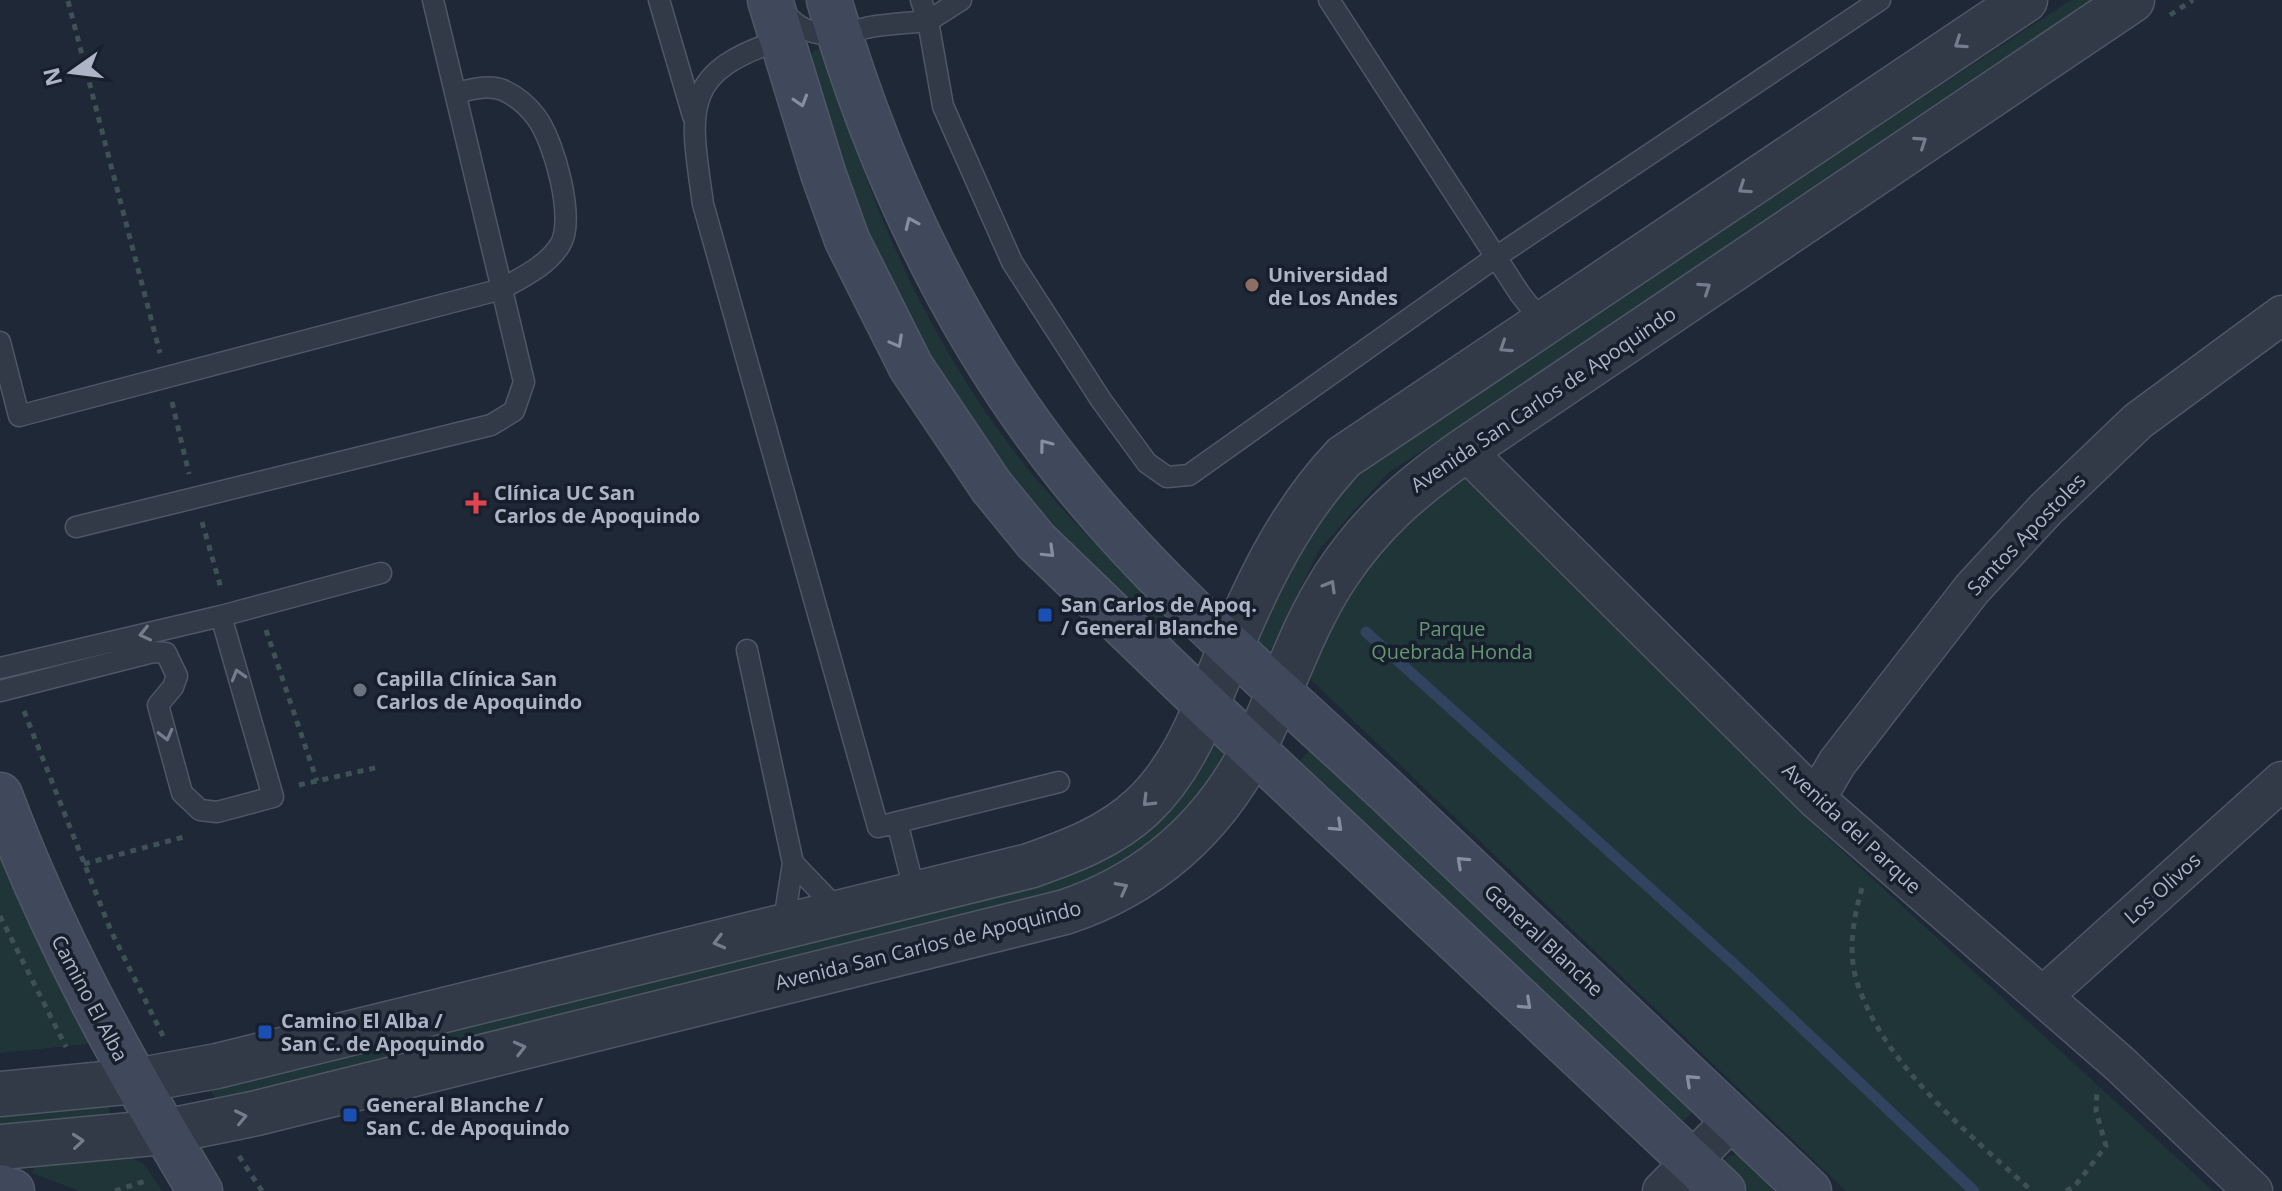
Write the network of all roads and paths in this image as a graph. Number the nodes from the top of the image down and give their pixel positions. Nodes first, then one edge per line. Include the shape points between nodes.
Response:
1 (433, 0) edge
2 (659, 0) edge
3 (921, 0) edge
4 (961, 0) edge
5 (1329, 0) edge
6 (1880, 0) edge
7 (2025, 0) edge
8 (2132, 0) edge
9 (68, 1) edge
10 (776, 13) edge
11 (835, 18) edge
12 (928, 21) junction
13 (455, 93) junction
14 (694, 120) junction
15 (1496, 257) junction
16 (502, 289) junction
17 (2282, 315) edge
18 (1542, 322) junction
19 (0, 342) edge
20 (166, 377) junction
21 (1465, 450) junction
22 (195, 498) junction
23 (76, 527) dead end
24 (381, 573) dead end
25 (219, 588) dead end
26 (260, 606) junction
27 (221, 616) junction
28 (1231, 646) junction
29 (747, 650) dead end
30 (0, 668) edge
31 (7, 688) edge
32 (1279, 690) junction
33 (1207, 706) junction
34 (1253, 748) junction
35 (317, 781) dead end
36 (2282, 781) edge
37 (1059, 782) dead end
38 (0, 795) edge
39 (1816, 799) junction
40 (897, 822) junction
41 (1879, 857) junction
42 (793, 863) junction
43 (915, 893) junction
44 (840, 912) junction
45 (0, 916) edge
46 (783, 927) junction
47 (2043, 996) junction
48 (69, 1052) dead end
49 (2120, 1064) junction
50 (182, 1073) junction
51 (135, 1081) junction
52 (0, 1094) edge
53 (1733, 1119) junction
54 (217, 1122) junction
55 (164, 1132) junction
56 (0, 1147) edge
57 (1677, 1176) edge
58 (0, 1187) edge
59 (12, 1191) edge
60 (200, 1191) edge
61 (262, 1191) edge
62 (1723, 1191) edge
63 (1809, 1191) edge
64 (2032, 1191) edge
65 (2066, 1191) edge
66 (2253, 1191) edge

1 - 13 lane
2 - 14 lane
3 - 12 lane
4 - 12 lane
5 - 15 lane
6 - 15 lane
7 -> 18 street
21 -> 8 street, Avenida San Carlos de Apoquindo
9 - 20 path
10 - 11 lane via 798,27
10 - 14 lane via 699,96
10 -> 33 main road via 847,240 877,305 949,428 1036,541
11 - 12 lane via 871,27
28 -> 11 main road, General Blanche via 1069,477 980,352 912,227
12 - 15 lane via 943,106 1012,262 1101,400 1147,463 1167,477 1189,475
13 - 16 lane
13 - 16 lane via 502,89 523,103 548,137 566,206 567,230 559,246 535,270
14 - 40 lane via 703,204 878,827
15 - 18 lane
16 - 20 lane
16 - 22 lane via 524,382 514,411 502,421
17 - 39 street, Santos Apostoles via 2138,421 2046,509 1972,589 1837,763
18 -> 28 street via 1344,457 1289,526
19 - 20 lane via 19,416
20 - 22 path
32 -> 21 street, Avenida San Carlos de Apoquindo via 1334,579 1360,543 1393,504
21 - 39 street, Avenida del Parque
22 - 23 lane
22 - 25 path
24 - 26 lane
26 - 27 lane
26 - 35 path
27 -> 30 lane
31 -> 27 lane via 166,653 177,676 158,705 182,793 200,810 217,812 273,797
28 - 32 main road, General Blanche
28 - 33 street
29 - 42 lane
31 - 50 path via 111,931
32 - 34 street, Avenida San Carlos de Apoquindo
53 -> 32 main road, General Blanche
33 - 34 main road
33 -> 43 street via 1171,773 1120,825 1052,858
54 -> 34 street, Avenida San Carlos de Apoquindo via 1098,901 1180,847 1219,803
34 -> 57 main road
36 - 47 street, Los Olivos
37 - 40 lane
38 - 51 main road, Camino El Alba via 59,939
39 - 41 street, Avenida del Parque
40 - 43 lane
41 - 47 street, Avenida del Parque
41 - 64 path via 1854,916 1857,984 1876,1024 1912,1073
42 - 44 lane
42 - 46 lane
43 - 44 street
44 - 46 street
45 - 48 path
46 -> 50 street
47 - 49 street, Avenida del Parque
49 - 65 path via 2097,1092 2096,1111 2106,1146
49 - 66 street, Avenida del Parque
50 - 51 street
51 - 52 street
51 - 55 main road, Camino El Alba
53 - 57 street
53 - 63 main road, General Blanche
54 - 55 street, Avenida San Carlos de Apoquindo
54 - 61 path
56 -> 55 street, Avenida San Carlos de Apoquindo
55 - 60 main road, Camino El Alba
57 - 62 main road
58 - 59 main road

